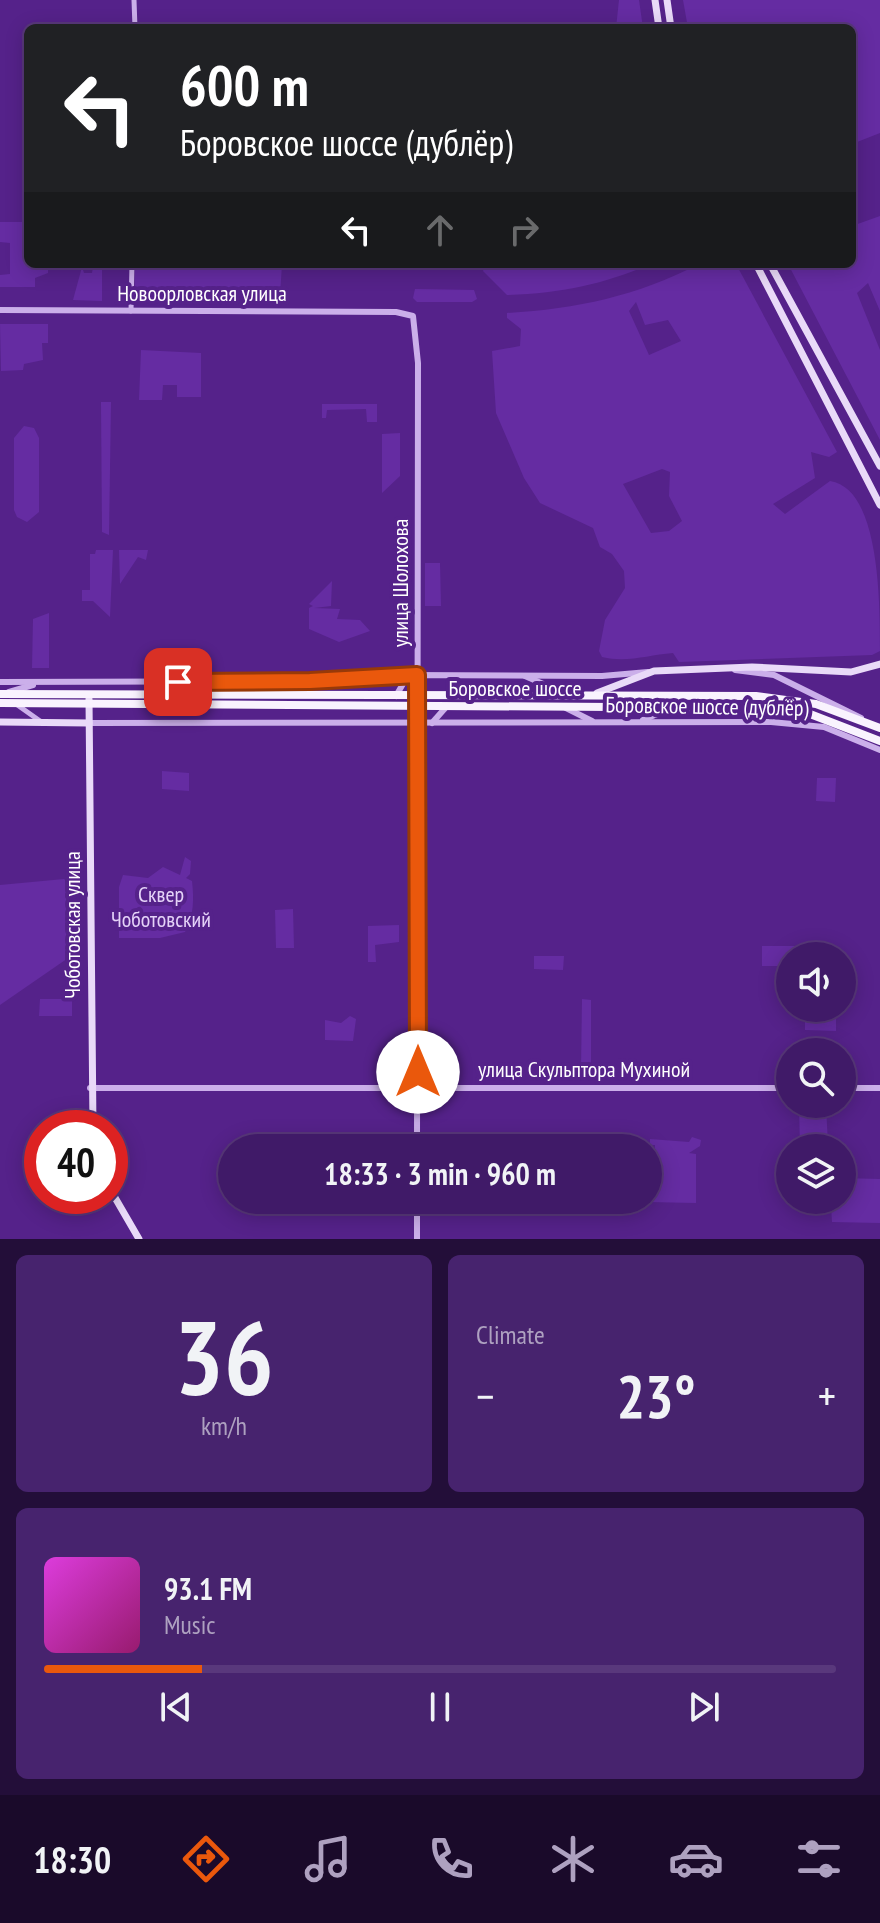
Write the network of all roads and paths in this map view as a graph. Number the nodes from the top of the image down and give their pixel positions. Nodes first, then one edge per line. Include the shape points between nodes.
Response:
1 (134, 0) edge
2 (655, 0) edge
3 (667, 0) edge
4 (135, 24) edge
5 (658, 24) edge
6 (670, 24) edge
7 (132, 268) edge
8 (758, 268) edge
9 (772, 268) edge
10 (0, 310) edge
11 (131, 311) junction
12 (404, 313) joint
13 (880, 466) edge
14 (880, 505) edge
15 (880, 664) edge
16 (726, 670) junction
17 (654, 671) junction
18 (408, 675) junction
19 (417, 675) junction
20 (522, 675) junction
21 (0, 682) edge
22 (40, 682) junction
23 (72, 682) junction
24 (89, 693) junction
25 (3, 694) edge
26 (395, 697) junction
27 (572, 697) junction
28 (584, 697) junction
29 (418, 702) junction
30 (0, 703) edge
31 (15, 703) junction
32 (89, 704) junction
33 (447, 706) junction
34 (563, 707) junction
35 (674, 707) junction
36 (753, 708) junction
37 (0, 722) edge
38 (45, 722) junction
39 (596, 722) junction
40 (635, 722) junction
41 (771, 722) junction
42 (868, 722) junction
43 (89, 723) junction
44 (432, 723) junction
45 (417, 724) junction
46 (880, 728) edge
47 (880, 741) edge
48 (880, 750) edge
49 (418, 1087) junction
50 (90, 1088) junction
51 (776, 1088) edge
52 (856, 1088) edge
53 (880, 1088) edge
54 (92, 1110) edge
55 (417, 1134) edge
56 (124, 1214) edge
57 (417, 1214) edge
58 (139, 1239) edge
59 (417, 1239) edge

1 - 4 street
2 - 5 main road
3 - 6 main road
7 - 11 street
8 - 14 main road
9 - 13 main road
10 - 11 street, Новоорловская улица
11 - 12 street, Новоорловская улица
12 - 19 street, улица Шолохова via 413,316 416,326 418,363
15 - 16 main road via 851,672
16 - 17 main road
16 - 42 street via 774,675
17 - 20 street, Боровское шоссе (дублёр)
17 - 28 main road
18 - 19 street, Боровское шоссе (дублёр)
18 - 23 street, Боровское шоссе (дублёр)
18 - 26 street
19 - 20 street, Боровское шоссе (дублёр)
19 - 29 street, улица Шолохова
20 - 27 street
21 - 22 street, Боровское шоссе (дублёр)
22 - 23 street, Боровское шоссе (дублёр)
22 - 25 street
23 - 24 street
24 - 25 main road, Боровское шоссе
24 - 26 main road, Боровское шоссе
24 - 32 main road, Чоботовская улица
26 - 29 main road, Боровское шоссе
27 - 28 main road, Боровское шоссе
27 - 29 main road, Боровское шоссе
28 - 42 main road, Боровское шоссе via 756,696 816,704
29 - 32 main road, Боровское шоссе
29 - 33 main road, Боровское шоссе
29 - 45 street, улица Шолохова
30 - 31 main road, Боровское шоссе
31 - 32 main road, Боровское шоссе
31 - 38 street
32 - 43 main road, Чоботовская улица
33 - 34 main road, Боровское шоссе
33 - 44 street
34 - 35 main road, Боровское шоссе
34 - 39 street
35 - 36 main road, Боровское шоссе
35 - 40 street
36 - 41 street
36 - 47 main road, Боровское шоссе via 810,714
37 - 38 main road, Боровское шоссе (дублёр)
38 - 43 main road, Боровское шоссе (дублёр)
39 - 40 street, Боровское шоссе (дублёр)
39 - 44 street, Боровское шоссе (дублёр)
40 - 41 street, Боровское шоссе (дублёр)
41 - 48 street, Боровское шоссе (дублёр) via 824,727
42 - 46 main road, Боровское шоссе
43 - 45 street, Боровское шоссе (дублёр)
43 - 50 main road, Чоботовская улица
44 - 45 street, Боровское шоссе (дублёр)
45 - 49 street, улица Шолохова
49 - 50 street, улица Скульптора Мухиной
49 - 51 street, улица Скульптора Мухиной
49 - 55 street, улица Шолохова
50 - 54 main road, Чоботовская улица
52 - 53 street
56 - 58 main road
57 - 59 street

